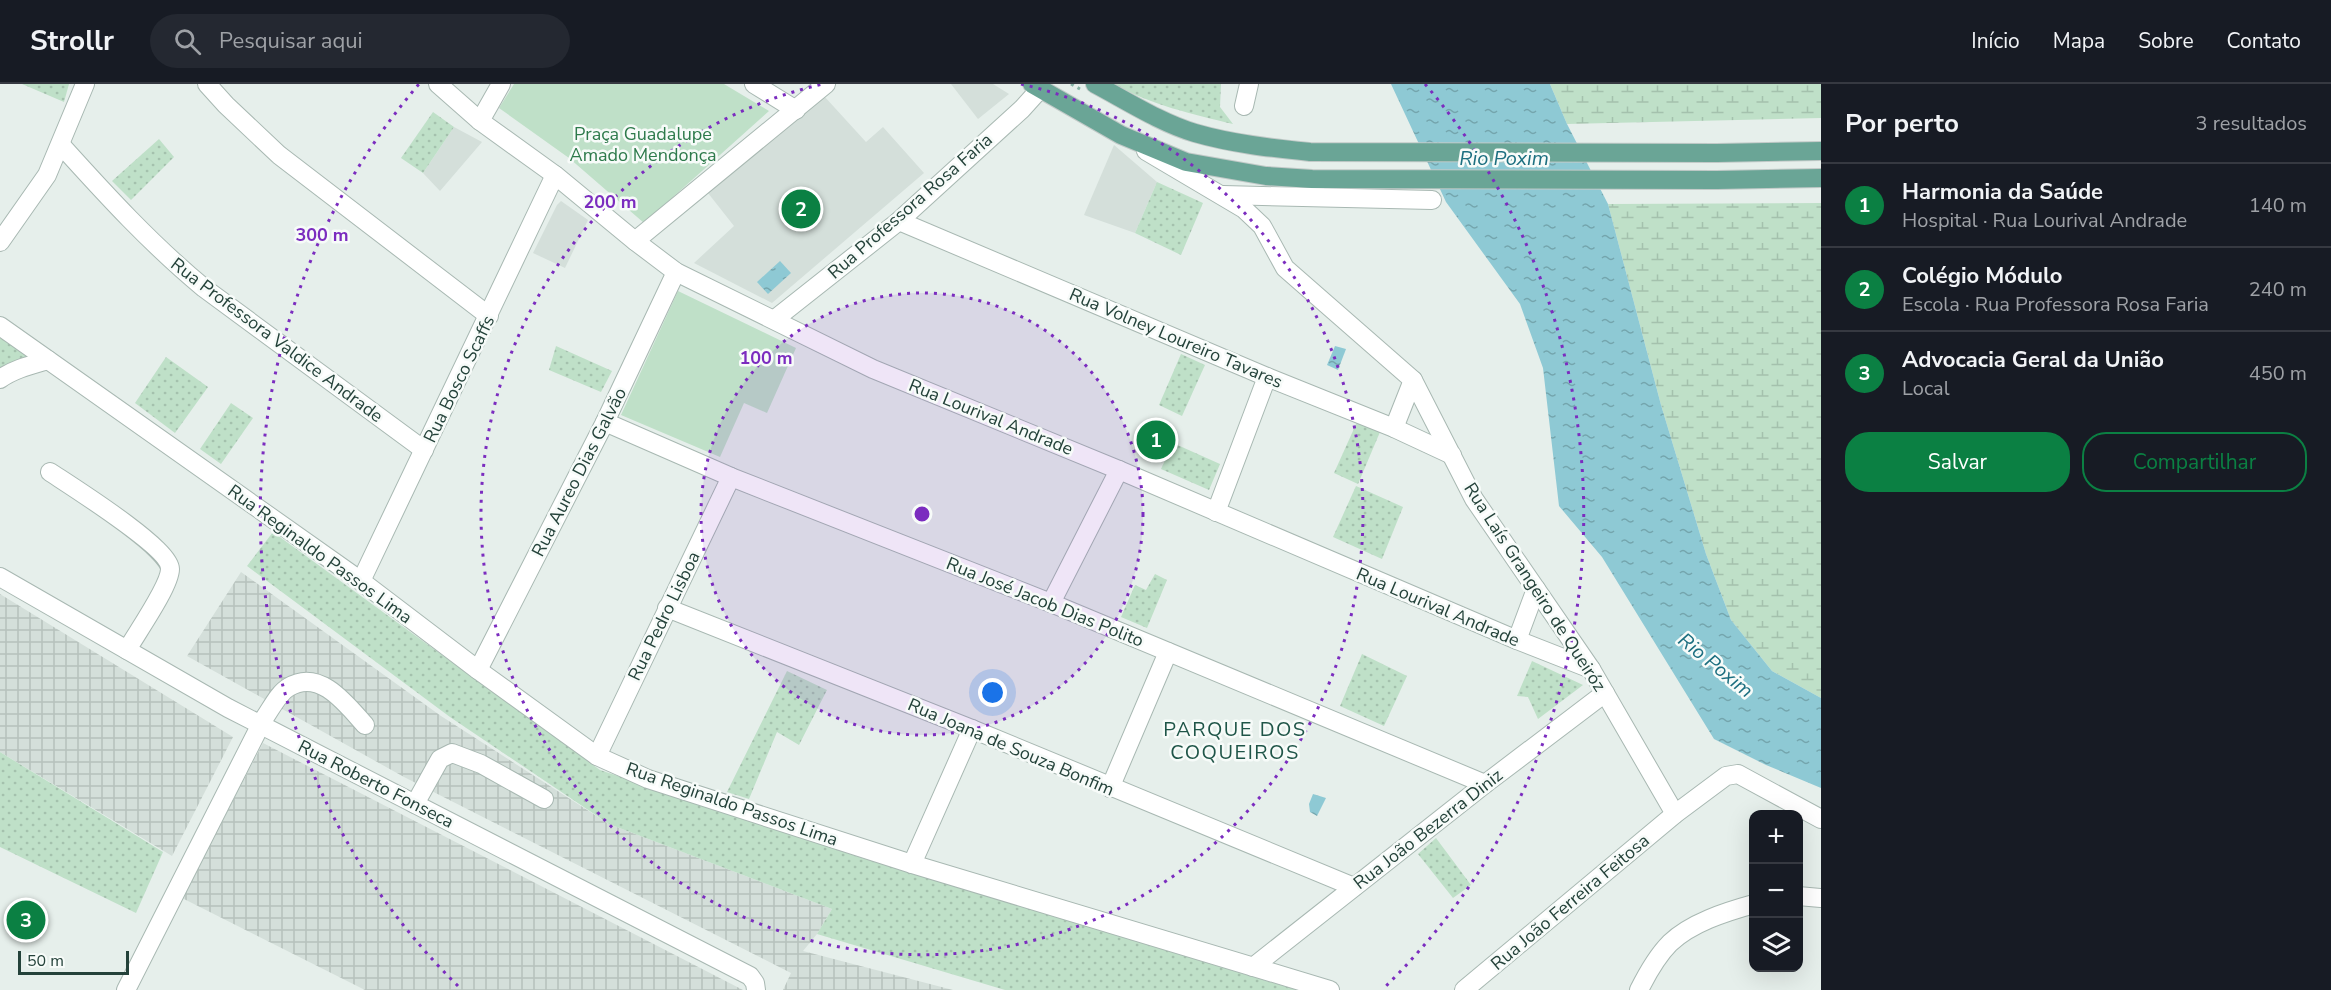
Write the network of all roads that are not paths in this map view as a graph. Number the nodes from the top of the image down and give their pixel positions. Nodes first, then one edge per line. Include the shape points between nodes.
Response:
1 (85, 84) edge
2 (207, 84) edge
3 (438, 84) edge
4 (501, 84) edge
5 (754, 84) edge
6 (826, 84) edge
7 (1095, 84) edge
8 (1249, 84) edge
9 (1036, 87) edge
10 (1244, 106) dead end
11 (796, 110) junction
12 (480, 121) junction
13 (1121, 135) junction
14 (61, 145) junction
15 (1821, 151) edge
16 (555, 175) junction
17 (1821, 178) edge
18 (1221, 195) junction
19 (1432, 200) dead end
20 (899, 221) junction
21 (0, 242) edge
22 (636, 242) junction
23 (676, 272) junction
24 (489, 316) junction
25 (775, 319) junction
26 (0, 326) edge
27 (48, 360) junction
28 (1267, 377) junction
29 (0, 380) edge
30 (1413, 380) junction
31 (605, 422) junction
32 (1394, 428) junction
33 (424, 450) junction
34 (1452, 454) junction
35 (1119, 470) junction
36 (50, 472) dead end
37 (731, 477) junction
38 (1216, 512) junction
39 (0, 577) edge
40 (361, 581) junction
41 (1536, 589) junction
42 (1051, 603) junction
43 (667, 608) junction
44 (1517, 640) junction
45 (127, 650) junction
46 (1168, 652) junction
47 (1591, 669) junction
48 (478, 670) junction
49 (1605, 693) junction
50 (261, 724) junction
51 (366, 725) dead end
52 (972, 729) junction
53 (597, 756) junction
54 (1485, 784) junction
55 (1110, 788) junction
56 (544, 799) dead end
57 (415, 804) junction
58 (1675, 814) junction
59 (1821, 819) edge
60 (912, 864) junction
61 (1353, 887) junction
62 (1803, 896) edge
63 (1821, 898) edge
64 (1749, 905) edge
65 (1254, 967) junction
66 (756, 987) edge
67 (126, 990) edge
68 (1330, 990) edge
69 (1464, 990) edge
70 (1639, 990) edge

1 - 14 street
2 - 24 street via 279,155
3 - 12 street, Rua Lourival Andrade
4 - 12 street
5 - 11 street
6 - 11 street
7 - 15 main road via 1194,133 1310,152
8 - 10 street
9 - 13 main road
9 - 20 street, Rua Professora Rosa Faria via 1022,109
11 - 22 street
12 - 16 street, Rua Lourival Andrade
13 - 17 main road via 1186,162 1266,176 1312,179
13 - 18 street, Rua Laís Grangeiro de Queiróz
14 - 21 street via 47,175
14 - 33 street, Rua Professora Valdice Andrade via 141,233 173,262
16 - 22 street, Rua Lourival Andrade
16 - 24 street, Rua Bosco Scaffs
18 - 19 street
18 - 30 street, Rua Laís Grangeiro de Queiróz via 1262,226 1285,268
20 - 25 street, Rua Professora Rosa Faria
20 - 28 street, Rua Volney Loureiro Tavares
22 - 23 street, Rua Lourival Andrade
23 - 25 street, Rua Lourival Andrade
23 - 31 street, Rua Aureo Dias Galvão
24 - 33 street, Rua Bosco Scaffs
25 - 35 street, Rua Lourival Andrade via 873,369
26 - 27 street, Rua Reginaldo Passos Lima
27 - 29 street
27 - 40 street, Rua Reginaldo Passos Lima
28 - 32 street, Rua Volney Loureiro Tavares
28 - 38 street
30 - 32 street
30 - 34 street, Rua Laís Grangeiro de Queiróz
31 - 37 street, Rua José Jacob Dias Polito
31 - 48 street, Rua Aureo Dias Galvão
32 - 34 street, Rua Volney Loureiro Tavares
33 - 40 street, Rua Bosco Scaffs
34 - 41 street, Rua Laís Grangeiro de Queiróz via 1474,499
35 - 38 street, Rua Lourival Andrade
35 - 42 street
36 - 45 street via 109,512 168,560 170,573 163,589
37 - 42 street, Rua José Jacob Dias Polito
37 - 43 street, Rua Pedro Lisboa
38 - 44 street, Rua Lourival Andrade
39 - 45 street, Rua Roberto Fonseca
40 - 48 street, Rua Reginaldo Passos Lima
41 - 44 street
41 - 47 street, Rua Laís Grangeiro de Queiróz
42 - 46 street, Rua José Jacob Dias Polito
43 - 52 street, Rua Joana de Souza Bonfim
43 - 53 street, Rua Pedro Lisboa
44 - 47 street, Rua Lourival Andrade
45 - 50 street, Rua Roberto Fonseca
46 - 54 street, Rua José Jacob Dias Polito
46 - 55 street
47 - 49 street, Rua Laís Grangeiro de Queiróz
48 - 53 street, Rua Reginaldo Passos Lima
49 - 54 street, Rua João Bezerra Diniz
49 - 58 street, Rua Laís Grangeiro de Queiróz
50 - 51 street via 287,688 314,682 335,693
50 - 57 street, Rua Roberto Fonseca
50 - 67 street
52 - 55 street, Rua Joana de Souza Bonfim
52 - 60 street
53 - 60 street, Rua Reginaldo Passos Lima via 648,779
54 - 61 street, Rua João Bezerra Diniz
55 - 61 street, Rua Joana de Souza Bonfim
56 - 57 street via 481,764 452,753 440,759
57 - 66 street, Rua Roberto Fonseca via 750,976
58 - 59 street, Rua João Ferreira Feitosa via 1726,776 1738,774
58 - 69 street, Rua João Ferreira Feitosa
60 - 65 street, Rua Reginaldo Passos Lima
61 - 65 street, Rua João Bezerra Diniz
62 - 63 street
64 - 70 street via 1685,931 1668,945
65 - 68 street, Rua Reginaldo Passos Lima

